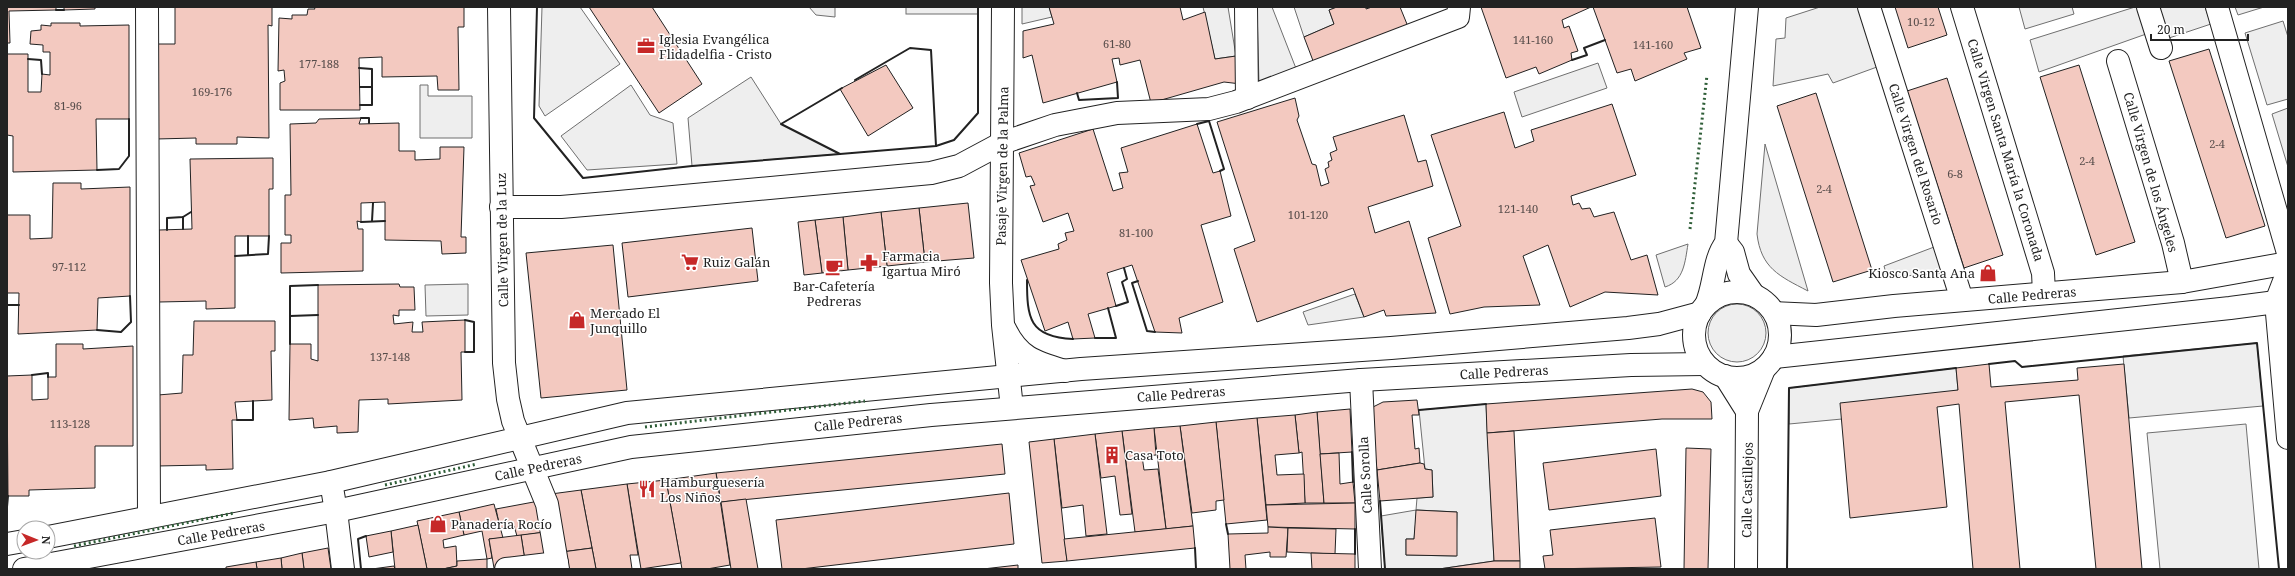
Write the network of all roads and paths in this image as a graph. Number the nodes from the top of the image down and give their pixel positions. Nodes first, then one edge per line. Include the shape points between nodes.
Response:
1 (147, 7) edge
2 (499, 7) edge
3 (1003, 7) edge
4 (1246, 7) edge
5 (1458, 7) edge
6 (1747, 7) edge
7 (1869, 7) edge
8 (1962, 7) edge
9 (2148, 7) edge
10 (2217, 7) edge
11 (2161, 48) dead end
12 (2118, 61) dead end
13 (1247, 98) junction
14 (1002, 143) junction
15 (501, 207) junction
16 (1726, 243) junction
17 (2288, 253) edge
18 (2288, 263) edge
19 (2288, 271) edge
20 (2182, 282) junction
21 (2044, 293) junction
22 (1753, 294) junction
23 (1962, 300) junction
24 (2282, 300) edge
25 (1703, 309) junction
26 (1775, 313) junction
27 (1003, 325) junction
28 (1769, 363) junction
29 (1704, 364) junction
30 (1065, 371) junction
31 (1009, 376) junction
32 (1725, 376) junction
33 (1361, 380) junction
34 (1012, 408) junction
35 (1747, 411) junction
36 (521, 438) junction
37 (2288, 438) edge
38 (533, 468) junction
39 (330, 482) junction
40 (336, 512) junction
41 (149, 516) junction
42 (56, 535) edge
43 (558, 566) edge
44 (24, 569) edge
45 (343, 569) edge
46 (506, 569) edge
47 (1370, 569) edge
48 (1746, 569) edge

1 - 41 main road
2 - 15 main road, Calle Virgen de la Luz
3 - 14 main road, Pasaje Virgen de la Palma
4 - 13 main road
5 - 13 main road via 1458,17
6 - 16 main road
7 - 23 main road, Calle Virgen del Rosario
8 - 21 main road, Calle Virgen Santa María la Coronada via 2043,273
9 - 11 main road
10 - 17 main road
12 - 20 main road, Calle Virgen de los Ángeles via 2173,243
13 - 14 main road via 1209,109 1117,113 1055,125
14 - 15 main road via 959,166 931,173 561,207
14 - 27 main road, Pasaje Virgen de la Palma
15 - 36 main road, Calle Virgen de la Luz via 504,363 508,399 513,421
16 - 22 main road via 1733,252 1739,274
16 - 25 main road via 1719,252 1713,286
18 - 20 main road, Calle Pedreras
19 - 24 main road
20 - 21 main road, Calle Pedreras
21 - 23 main road, Calle Pedreras
22 - 25 main road via 1741,291 1728,292 1716,297
22 - 26 main road via 1766,302
23 - 26 main road, Calle Pedreras via 1816,315
24 - 28 main road
24 - 37 main road
25 - 29 main road via 1695,325 1694,338 1696,350
25 - 30 main road via 1659,324 1628,328
26 - 28 main road via 1780,335 1779,346
27 - 30 main road, Pasaje Virgen de la Palma via 1013,344 1026,356 1035,362
27 - 31 main road, Pasaje Virgen de la Palma
28 - 32 main road via 1748,377
28 - 35 main road, Calle Castillejos
29 - 32 main road
29 - 33 main road, Calle Pedreras via 1631,365
30 - 31 main road
31 - 34 main road, Pasaje Virgen de la Palma
31 - 36 main road via 627,413
32 - 35 main road
33 - 34 main road, Calle Pedreras
33 - 47 main road, Calle Sorolla
34 - 38 main road, Calle Pedreras via 631,447
35 - 48 main road, Calle Castillejos
36 - 38 main road, Calle Virgen de la Luz
36 - 39 main road
38 - 40 main road, Calle Pedreras
38 - 43 main road, Calle Virgen de la Luz via 547,504
39 - 40 main road
39 - 41 main road
40 - 44 main road, Calle Pedreras
40 - 45 main road
41 - 42 main road
43 - 46 main road

